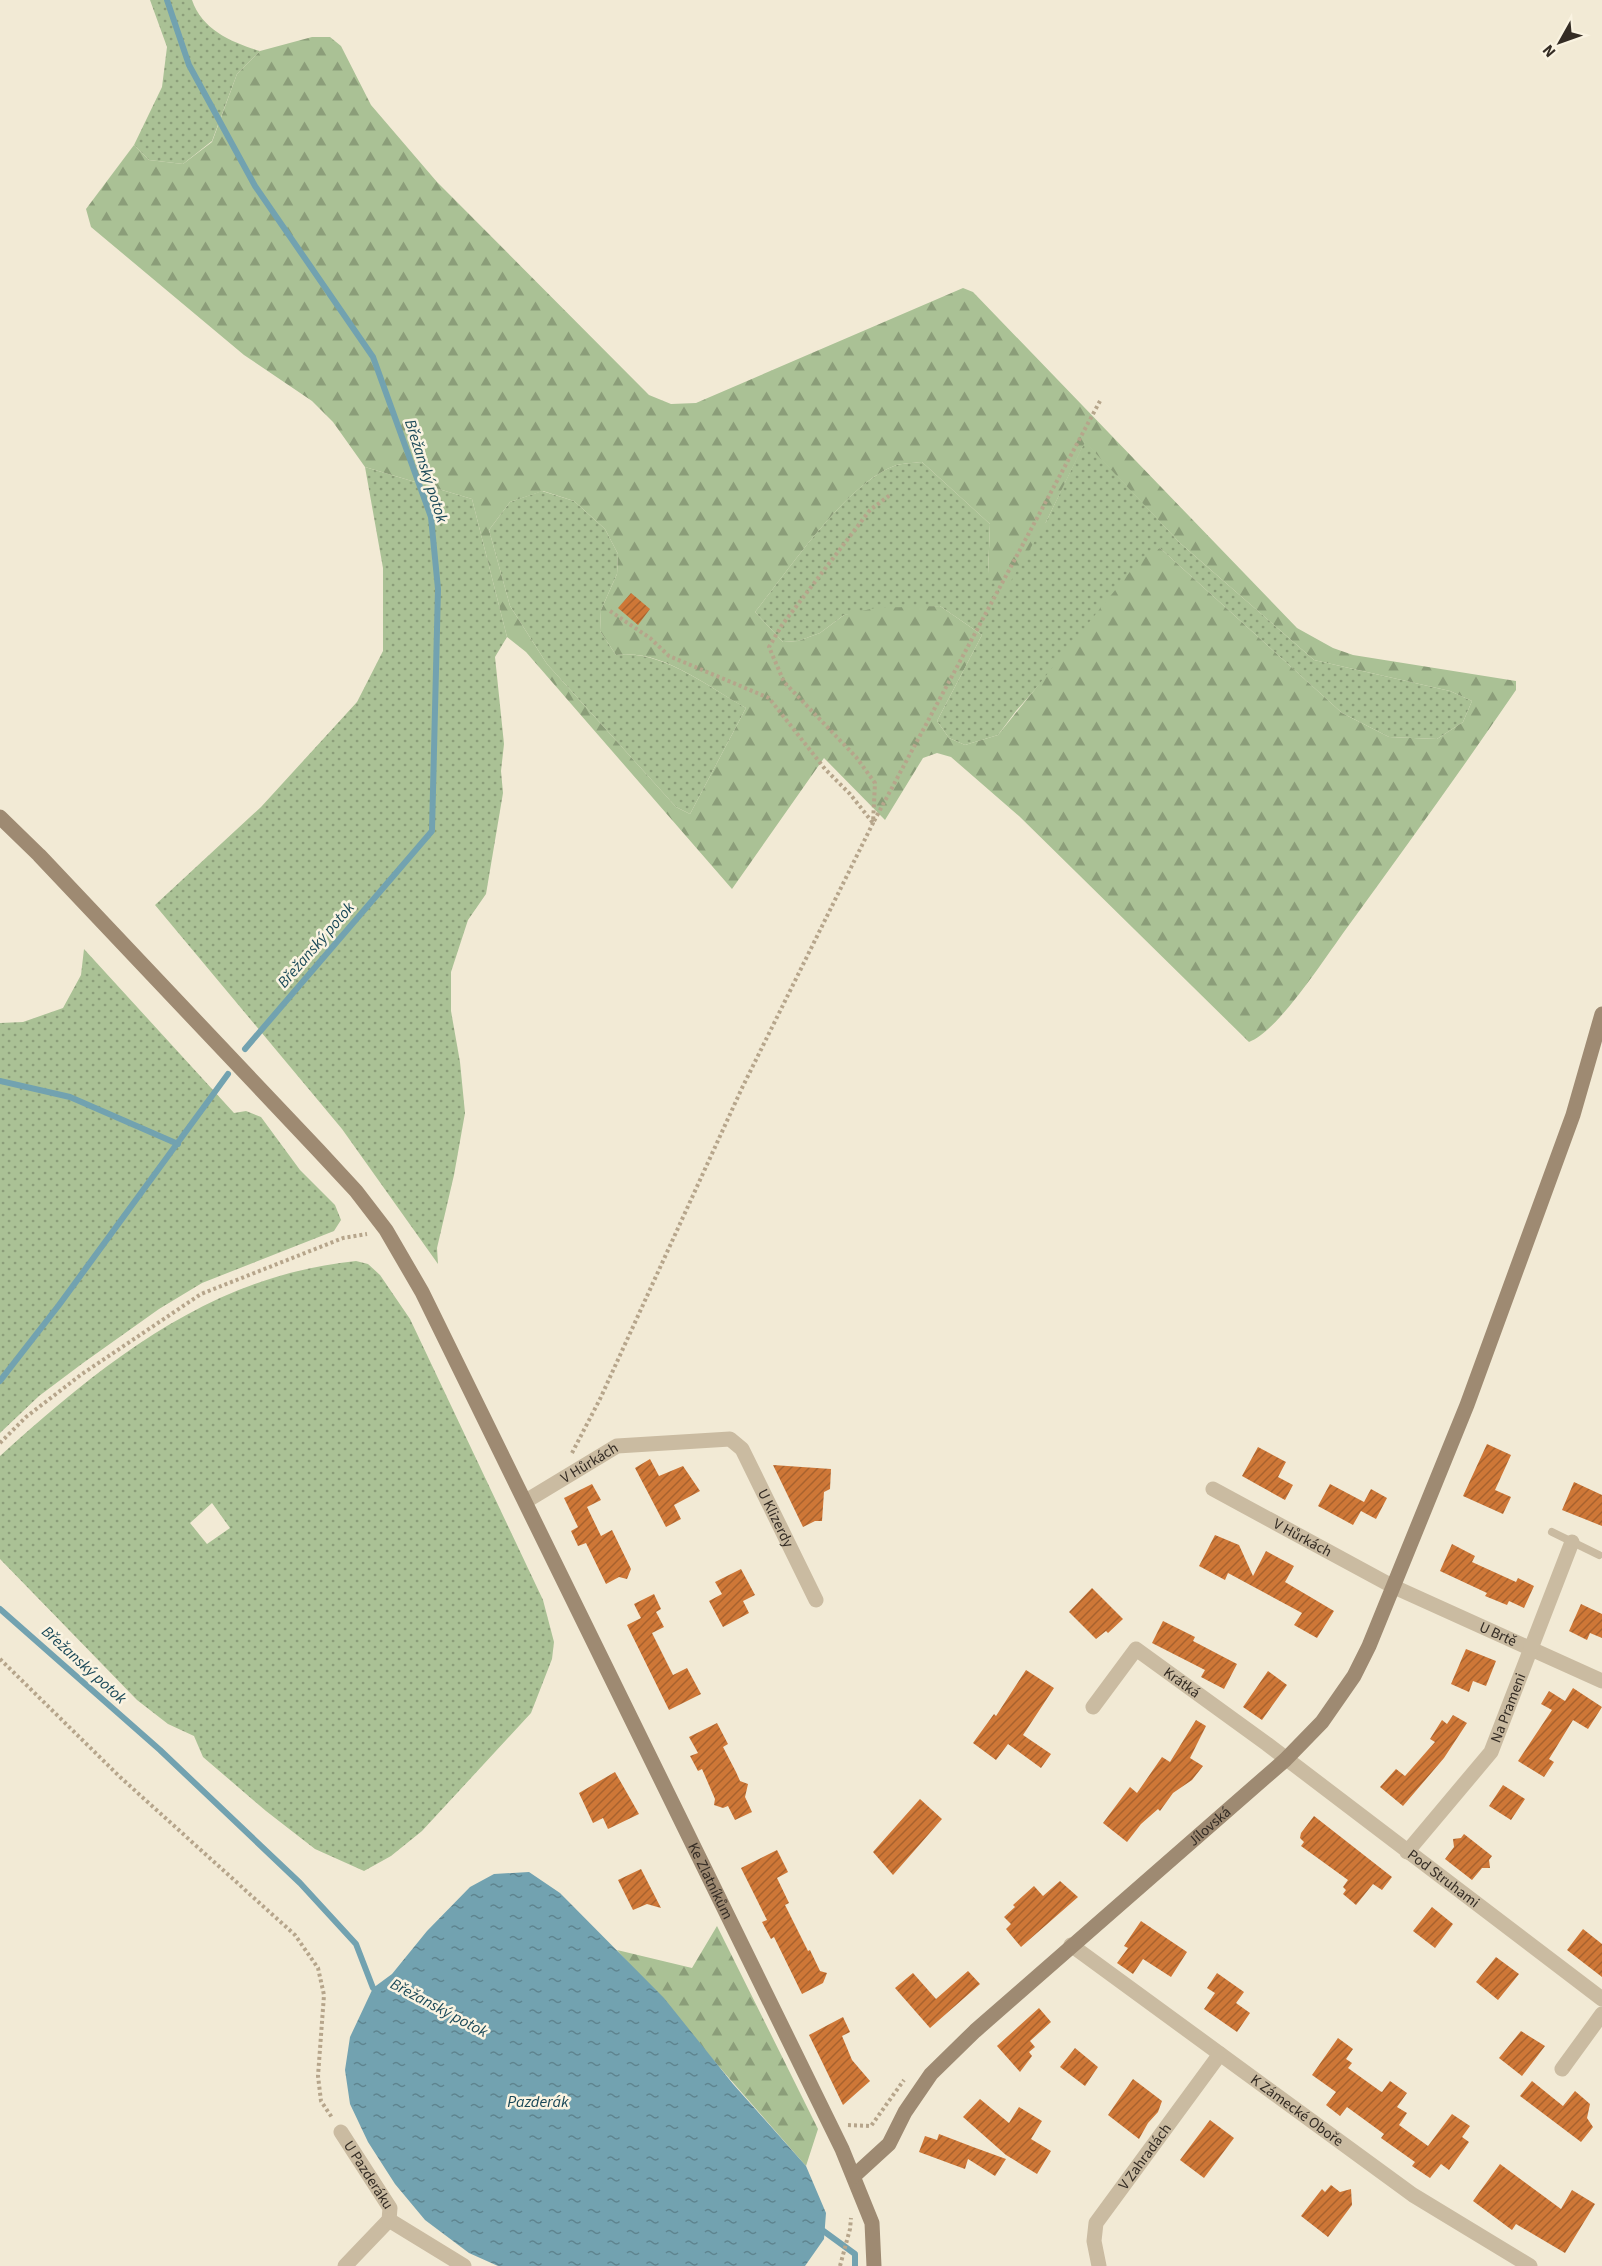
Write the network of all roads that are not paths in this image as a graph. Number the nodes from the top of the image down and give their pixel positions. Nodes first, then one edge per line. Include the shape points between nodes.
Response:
1 (0, 817) edge
2 (1602, 1014) edge
3 (730, 1439) joint
4 (1213, 1489) dead end
5 (526, 1501) junction
6 (1552, 1532) dead end
7 (1572, 1542) junction
8 (1599, 1555) dead end
9 (1392, 1586) junction
10 (816, 1600) dead end
11 (1533, 1650) junction
12 (1602, 1681) edge
13 (1092, 1707) dead end
14 (1285, 1760) junction
15 (1407, 1852) junction
16 (1071, 1945) junction
17 (1602, 1999) edge
18 (1602, 2013) edge
19 (1220, 2054) junction
20 (1562, 2069) dead end
21 (341, 2132) road end
22 (854, 2176) junction
23 (389, 2220) junction
24 (345, 2266) edge
25 (464, 2266) edge
26 (874, 2266) edge
27 (1099, 2266) edge
28 (1530, 2266) edge

1 - 5 main road, Ke Zlatníkům via 295,1125 386,1230 423,1292
2 - 9 main road, Jílovská via 1573,1115 1467,1405
3 - 5 street, V Hůrkách via 617,1446
3 - 10 street, U Klizerdy via 742,1449
4 - 9 street, V Hůrkách
5 - 22 main road, Ke Zlatníkům
6 - 7 lane
7 - 8 lane
7 - 11 street, Na Prameni
9 - 11 street, U Brtě
9 - 14 main road, Jílovská via 1354,1676 1322,1722
11 - 12 street, U Brtě
11 - 15 street, Na Prameni via 1491,1752
13 - 14 street, Krátká via 1136,1649
14 - 15 street, Pod Struhami
14 - 16 main road, Jílovská
15 - 17 street, Pod Struhami
16 - 19 street, K Zámecké Oboře
16 - 22 main road, Jílovská via 931,2074 889,2144
18 - 20 street
19 - 27 street, V Zahradách via 1096,2223 1094,2241
19 - 28 street, K Zámecké Oboře via 1413,2195
21 - 23 street, U Pazderáku via 390,2208
22 - 26 main road, Ke Zlatníkům via 872,2223
23 - 24 street, U Pazderáku
23 - 25 street, U Pazderáku

